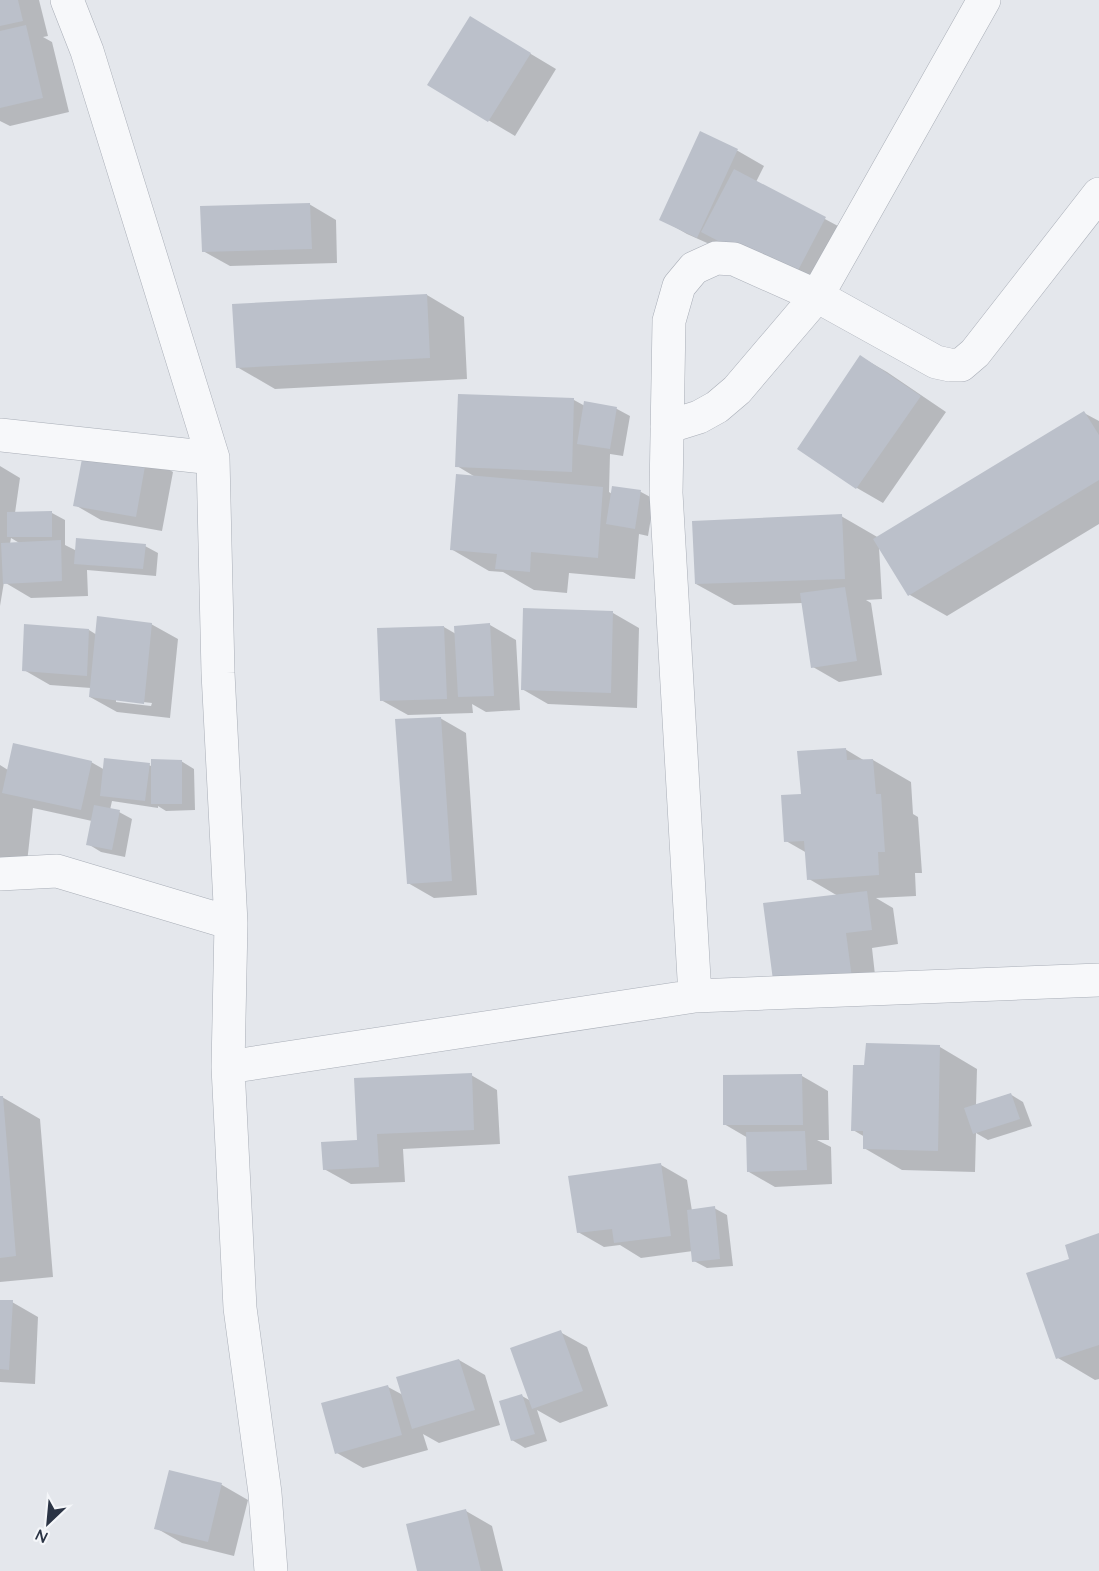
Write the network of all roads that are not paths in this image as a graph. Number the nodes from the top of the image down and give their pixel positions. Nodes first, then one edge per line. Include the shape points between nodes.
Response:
1 (68, 0) edge
2 (984, 0) edge
3 (1099, 194) edge
4 (817, 296) junction
5 (667, 427) junction
6 (0, 435) edge
7 (213, 458) junction
8 (0, 874) edge
9 (231, 923) junction
10 (1099, 980) edge
11 (695, 996) junction
12 (228, 1066) junction
13 (271, 1571) edge

1 - 7 street
2 - 4 street
3 - 4 street via 961,365 936,362
4 - 5 street via 737,390 699,417
4 - 5 street via 734,259 716,258 694,268 679,286 669,321
5 - 11 street via 666,493
6 - 7 street
7 - 9 street via 218,673
8 - 9 street via 57,871
9 - 12 street
10 - 11 street
11 - 12 street
12 - 13 street via 240,1308 265,1493

